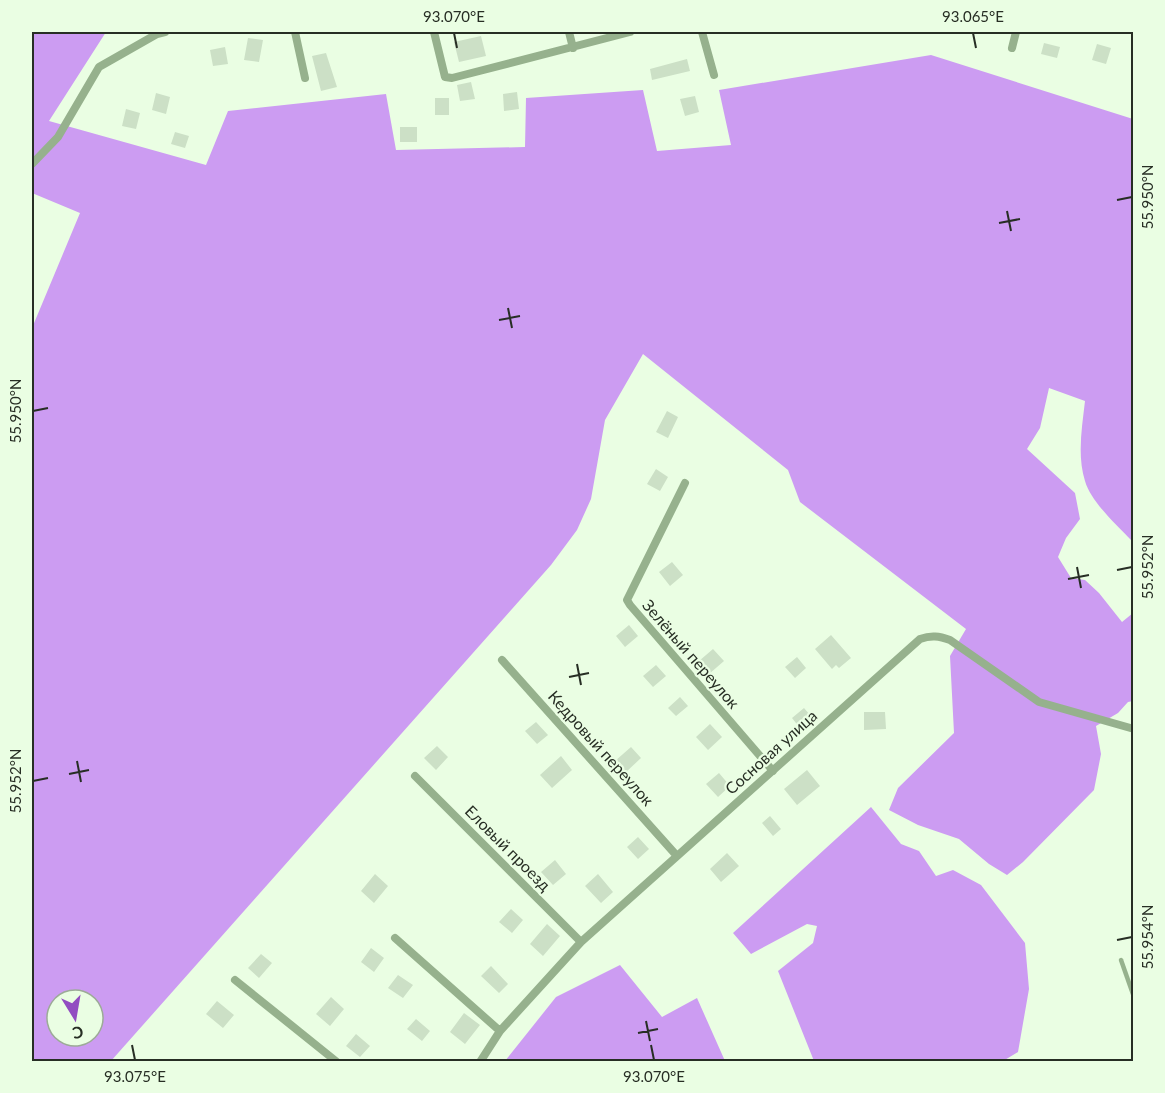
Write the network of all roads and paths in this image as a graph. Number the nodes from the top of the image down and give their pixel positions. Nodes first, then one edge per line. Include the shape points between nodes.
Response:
1 (165, 32) edge
2 (295, 32) edge
3 (434, 32) edge
4 (569, 32) edge
5 (630, 32) edge
6 (702, 32) edge
7 (1016, 32) edge
8 (573, 48) junction
9 (1012, 48) dead end
10 (714, 75) dead end
11 (306, 78) dead end
12 (32, 164) edge
13 (685, 483) dead end
14 (502, 660) dead end
15 (1134, 729) edge
16 (773, 771) junction
17 (415, 776) dead end
18 (677, 855) junction
19 (395, 938) dead end
20 (580, 942) junction
21 (1121, 960) dead end
22 (235, 980) dead end
23 (1134, 996) edge
24 (500, 1031) junction
25 (337, 1062) edge
26 (480, 1062) edge

1 - 12 street via 99,67 58,137
2 - 11 street
3 - 8 street via 445,77 452,78
4 - 8 street
5 - 8 street
6 - 10 street
7 - 9 street
13 - 16 street, Зелёный переулок via 627,600
14 - 18 street, Кедровый переулок
15 - 16 street, Сосновая улица via 1040,702 950,639 929,636 920,639
16 - 18 street, Сосновая улица
17 - 20 street, Еловый проезд
18 - 20 street, Сосновая улица
19 - 24 street
20 - 24 street, Сосновая улица
21 - 23 lane
22 - 25 street
24 - 26 street, Сосновая улица

